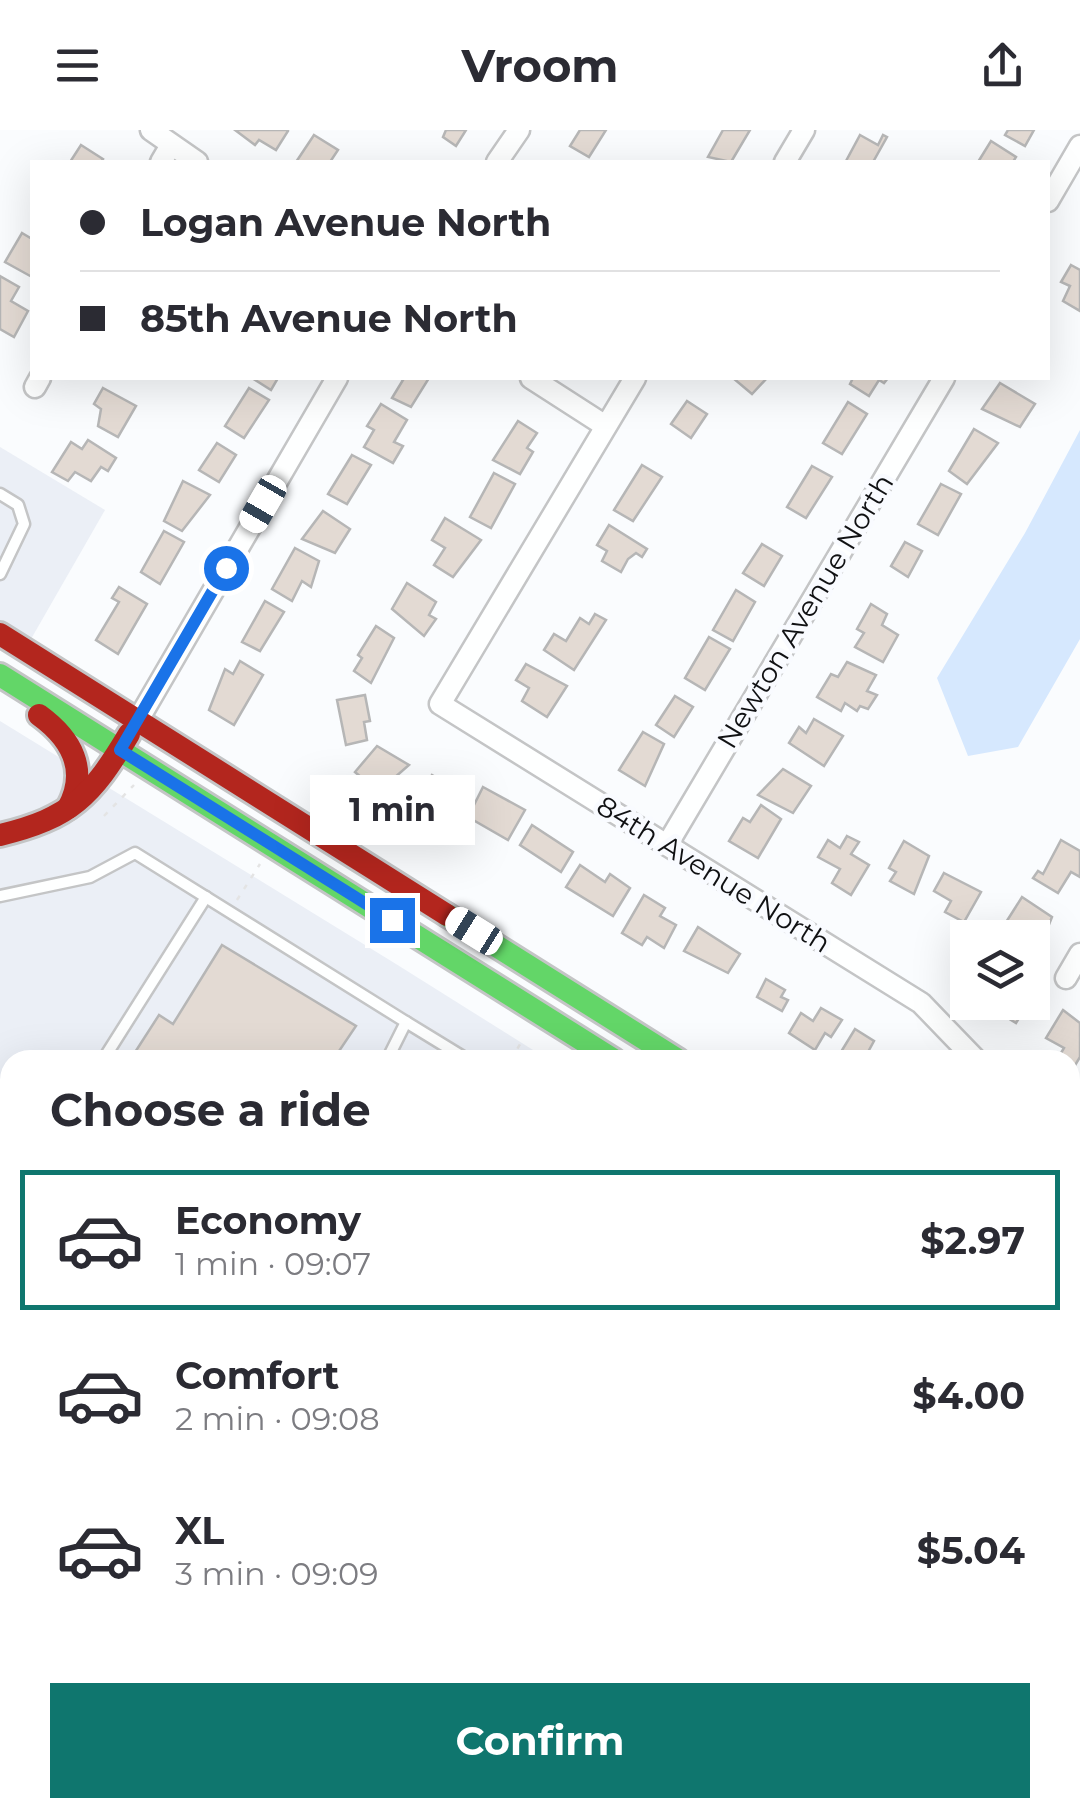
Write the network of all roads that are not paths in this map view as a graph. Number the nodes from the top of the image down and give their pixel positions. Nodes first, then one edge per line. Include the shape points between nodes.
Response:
1 (152, 130) edge
2 (519, 130) edge
3 (804, 130) edge
4 (1080, 146) edge
5 (166, 154) edge
6 (498, 160) edge
7 (786, 160) edge
8 (1050, 198) edge
9 (336, 380) edge
10 (533, 380) edge
11 (633, 380) edge
12 (943, 380) edge
13 (604, 425) junction
14 (0, 494) edge
15 (0, 574) edge
16 (0, 634) edge
17 (0, 675) edge
18 (0, 691) edge
19 (138, 720) junction
20 (120, 750) junction
21 (57, 820) junction
22 (0, 836) edge
23 (667, 845) junction
24 (0, 896) edge
25 (206, 897) junction
26 (360, 900) junction
27 (1080, 954) edge
28 (1066, 978) dead end
29 (406, 1022) junction
30 (109, 1050) edge
31 (392, 1050) edge
32 (452, 1050) edge
33 (569, 1050) edge
34 (598, 1050) edge
35 (662, 1050) edge
36 (966, 1050) edge

1 - 5 street
2 - 6 street
3 - 7 street
4 - 8 street
9 - 19 street
10 - 13 street
11 - 13 street
12 - 23 street, Newton Avenue North
13 - 23 street, 84th Avenue North via 440,704
14 - 15 lane via 18,505 24,524
16 - 19 main road
17 - 20 main road
18 - 21 main road via 50,722 72,747 78,791
19 - 20 main road
19 - 35 main road
20 - 21 main road via 86,800
20 - 26 main road
21 - 22 main road
23 - 36 street, 84th Avenue North via 920,1003
24 - 25 lane via 90,877 135,853
25 - 29 lane
25 - 30 lane
26 - 33 main road via 406,946
26 - 34 main road
27 - 28 street
29 - 31 lane
29 - 32 lane

